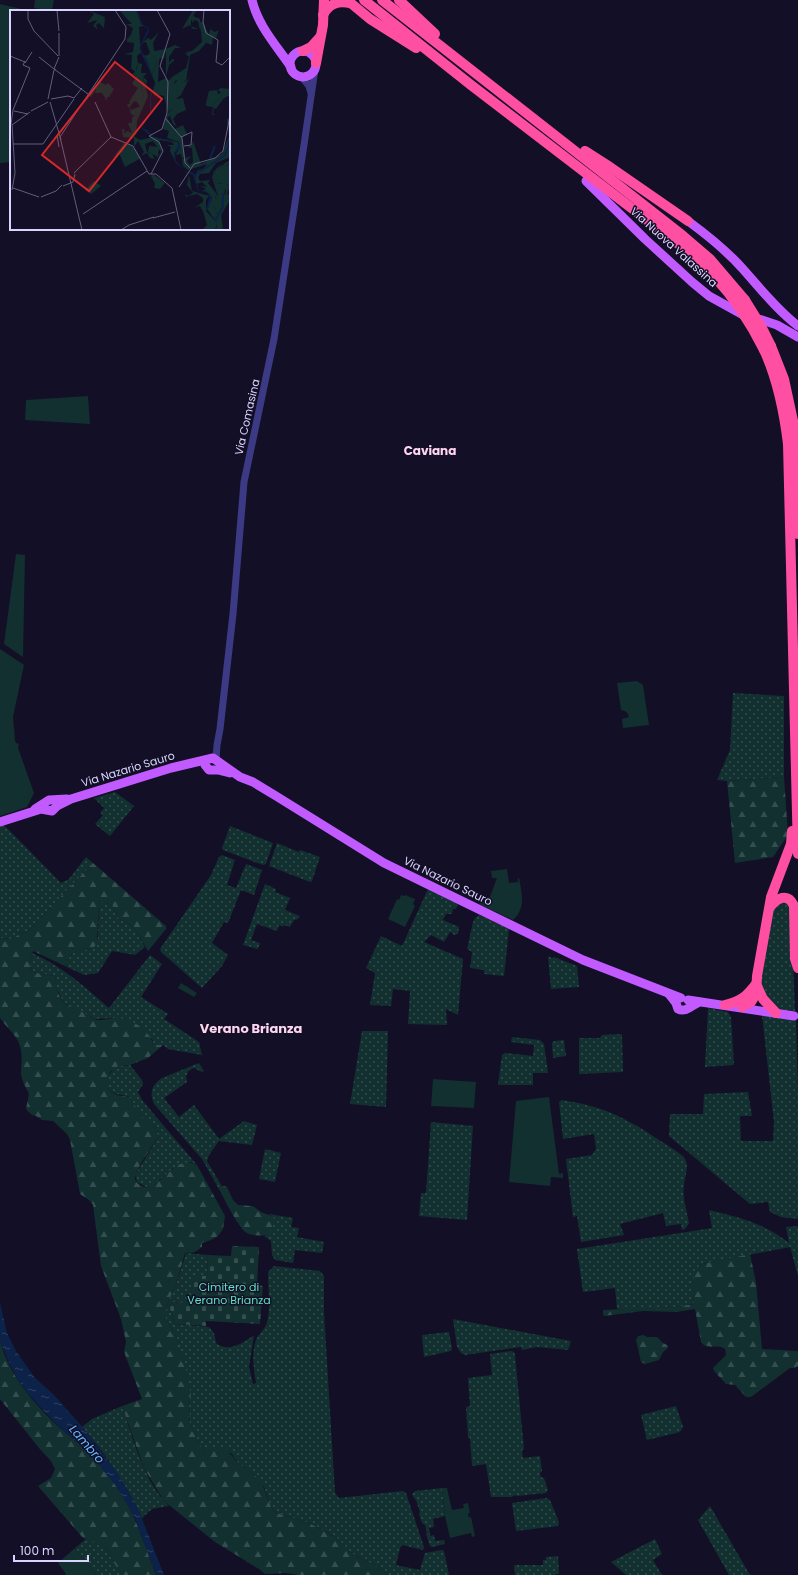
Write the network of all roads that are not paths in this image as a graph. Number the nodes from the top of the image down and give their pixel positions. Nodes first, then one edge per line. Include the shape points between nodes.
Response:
1 (252, 0) edge
2 (324, 0) edge
3 (364, 0) edge
4 (382, 0) edge
5 (399, 0) edge
6 (348, 1) edge
7 (323, 15) junction
8 (321, 35) junction
9 (273, 42) junction
10 (300, 52) junction
11 (463, 62) junction
12 (315, 66) junction
13 (291, 67) junction
14 (301, 76) junction
15 (471, 85) junction
16 (311, 95) junction
17 (541, 124) junction
18 (527, 127) junction
19 (586, 181) joint
20 (688, 221) joint
21 (798, 326) edge
22 (798, 337) edge
23 (768, 348) junction
24 (798, 534) edge
25 (212, 762) junction
26 (796, 767) junction
27 (1, 822) edge
28 (798, 854) edge
29 (770, 907) junction
30 (798, 968) edge
31 (756, 984) junction
32 (747, 1004) junction
33 (725, 1005) junction
34 (776, 1013) junction
35 (794, 1016) dead end

1 - 9 main road via 258,18
2 - 7 highway
3 - 15 highway
4 - 11 highway
5 - 11 highway
6 - 7 highway via 334,3
6 - 15 highway via 374,22 424,53 462,82
7 - 8 highway
8 - 10 highway via 317,42
8 - 12 highway
9 - 10 main road via 284,49
9 - 13 main road
10 - 12 main road via 313,56
10 - 13 main road via 292,59
11 - 17 highway
12 - 14 main road via 309,75
12 - 16 street, Via Comasina
13 - 14 main road
14 - 16 street via 309,86
15 - 18 highway
16 - 25 street, Via Comasina via 274,339 244,482 232,625 220,729
17 - 20 highway via 610,167
17 - 23 highway, bridge via 702,251 745,300 758,321
18 - 19 highway
18 - 23 highway, bridge via 690,253 730,293
19 - 22 main road, Via Nuova Valassina via 662,255 709,296 747,318 777,325
20 - 21 main road via 723,249 780,312
23 - 24 highway via 784,379 795,430
23 - 26 highway via 782,403 788,444
25 - 27 main road, Via Nazario Sauro via 192,762
25 - 33 main road, Via Nazario Sauro via 223,771 253,782 384,863 583,960 669,993 684,1002
26 - 28 highway
26 - 29 highway via 792,840
29 - 30 highway via 783,897 789,899 794,906 795,959
29 - 31 highway
31 - 32 highway via 754,998
31 - 34 highway via 763,999
32 - 33 main road
32 - 33 highway via 738,1001
32 - 34 main road
34 - 35 main road

